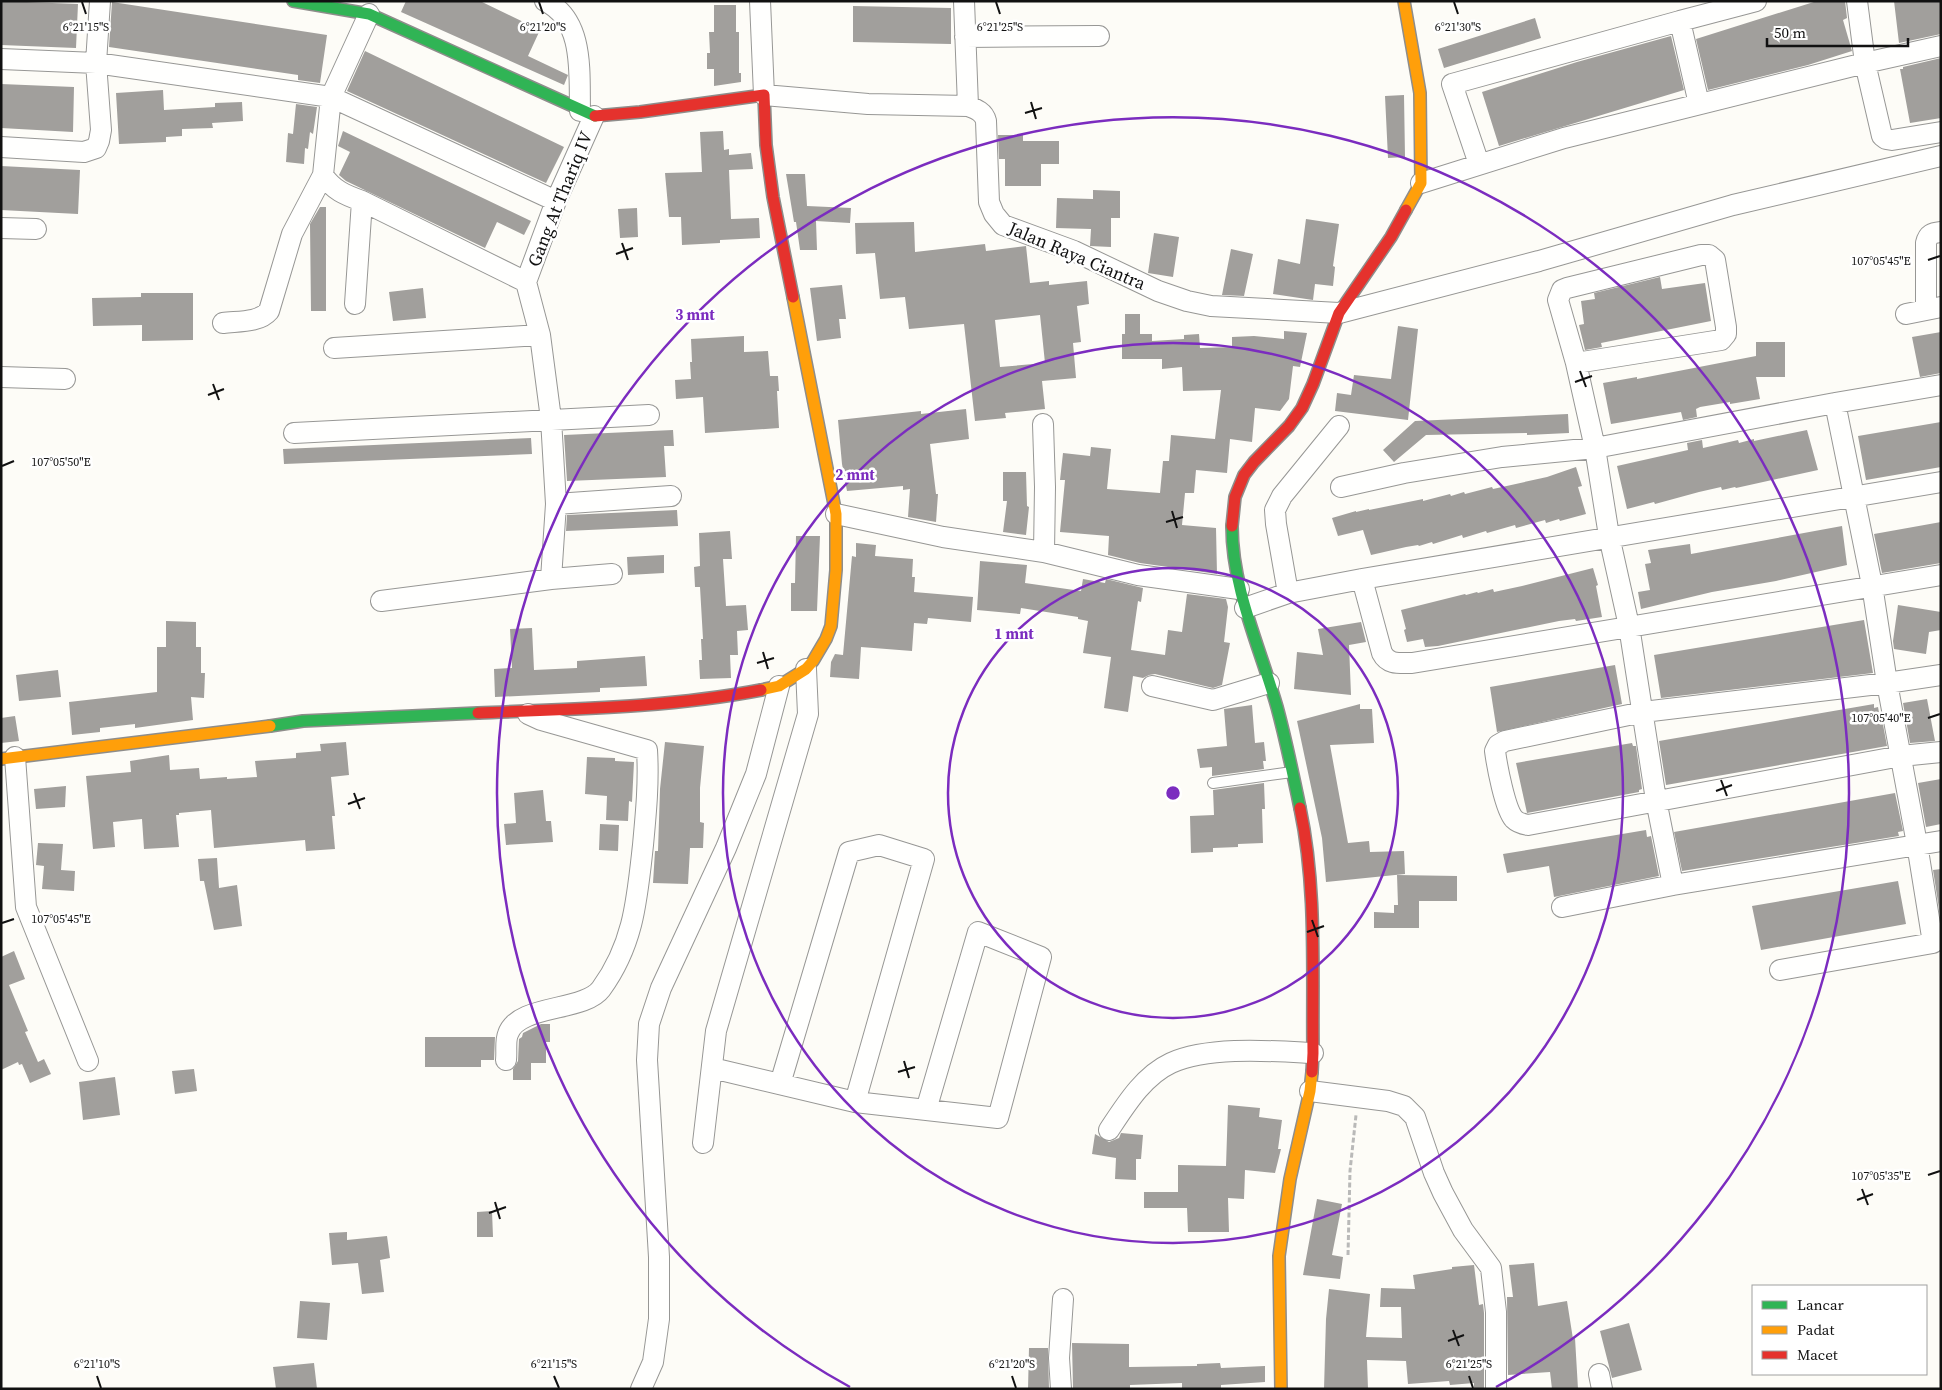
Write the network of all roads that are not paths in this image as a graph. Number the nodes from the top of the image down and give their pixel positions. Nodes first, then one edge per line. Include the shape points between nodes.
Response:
1 (100, 1) edge
2 (293, 1) edge
3 (545, 1) edge
4 (760, 1) edge
5 (964, 1) edge
6 (1404, 1) edge
7 (1756, 1) edge
8 (1857, 1) edge
9 (1691, 13) edge
10 (369, 14) junction
11 (1099, 36) dead end
12 (965, 37) junction
13 (1941, 46) edge
14 (1, 59) edge
15 (96, 63) junction
16 (1865, 63) junction
17 (764, 95) junction
18 (331, 97) junction
19 (1699, 104) junction
20 (968, 106) junction
21 (587, 114) junction
22 (1941, 132) edge
23 (1, 147) edge
24 (1941, 156) edge
25 (1479, 164) junction
26 (323, 176) junction
27 (1421, 183) junction
28 (362, 201) junction
29 (556, 202) junction
30 (1, 228) edge
31 (36, 230) dead end
32 (1941, 232) edge
33 (526, 282) junction
34 (355, 304) dead end
35 (1933, 308) edge
36 (1339, 313) junction
37 (1906, 314) dead end
38 (223, 323) dead end
39 (540, 335) junction
40 (334, 348) dead end
41 (1576, 364) junction
42 (1, 377) edge
43 (65, 379) dead end
44 (1941, 385) edge
45 (1834, 403) junction
46 (649, 415) dead end
47 (551, 419) junction
48 (1043, 424) dead end
49 (1338, 426) dead end
50 (294, 433) dead end
51 (1595, 448) junction
52 (1941, 482) edge
53 (1341, 487) dead end
54 (1854, 495) junction
55 (671, 496) dead end
56 (556, 504) junction
57 (836, 514) junction
58 (1609, 536) junction
59 (1044, 552) junction
60 (612, 574) dead end
61 (1941, 575) edge
62 (551, 578) junction
63 (1362, 579) junction
64 (1872, 585) junction
65 (1239, 589) junction
66 (1288, 593) junction
67 (381, 601) dead end
68 (1245, 608) junction
69 (1629, 626) junction
70 (806, 669) junction
71 (1941, 674) edge
72 (1269, 683) junction
73 (1887, 683) junction
74 (779, 686) junction
75 (1152, 686) dead end
76 (522, 711) junction
77 (1643, 712) junction
78 (1941, 752) edge
79 (1901, 756) junction
80 (8, 758) edge
81 (1293, 772) junction
82 (1213, 783) dead end
83 (1656, 800) junction
84 (1941, 841) edge
85 (1917, 844) junction
86 (1673, 884) junction
87 (1562, 907) dead end
88 (1937, 942) edge
89 (1780, 970) dead end
90 (1313, 1053) junction
91 (506, 1060) dead end
92 (88, 1061) dead end
93 (712, 1068) junction
94 (780, 1084) junction
95 (1310, 1091) junction
96 (855, 1102) junction
97 (926, 1110) junction
98 (1109, 1130) dead end
99 (704, 1144) dead end
100 (1063, 1299) dead end
101 (641, 1389) edge
102 (1061, 1389) edge
103 (1282, 1389) edge
104 (1496, 1389) edge

1 - 15 street
2 - 10 street
3 - 21 street via 561,12 575,40
4 - 17 street
5 - 12 street
6 - 27 street via 1420,93
7 - 9 street
8 - 16 street
9 - 19 street
9 - 25 street via 1452,84
10 - 18 street
10 - 21 street
11 - 12 street
12 - 20 street
13 - 16 street
14 - 15 street
15 - 18 street
15 - 23 street via 101,130 96,148 84,152
16 - 19 street
16 - 22 street via 1884,138 1892,140
17 - 20 street via 868,104
17 - 21 street via 640,112
17 - 57 street via 773,197
18 - 26 street
18 - 29 street
19 - 25 street via 1564,138
20 - 36 street, Jalan Raya Ciantra via 985,117 989,202 1003,225 1074,251 1158,291 1187,301 1211,306
21 - 29 street, Gang At Thariq IV
24 - 36 street via 1733,205 1539,261
25 - 27 street
26 - 28 street via 336,190
26 - 38 street via 292,234 269,311 256,319
27 - 36 street via 1391,237
28 - 33 street
28 - 34 street
29 - 33 street, Gang At Thariq IV
30 - 31 street
32 - 35 street via 1932,233 1926,242
33 - 39 street
35 - 37 street
36 - 65 street via 1302,408 1244,475 1235,496 1232,544
39 - 40 street
39 - 47 street
41 - 41 street via 1558,304 1562,290 1701,255 1709,255 1715,260 1726,327 1726,334 1721,340
41 - 51 street
42 - 43 street
44 - 45 street
45 - 51 street
45 - 54 street
46 - 47 street
47 - 50 street
47 - 56 street
48 - 59 street
49 - 66 street via 1282,496 1276,510
51 - 53 street via 1502,457
51 - 58 street
52 - 54 street
54 - 58 street
54 - 64 street
55 - 56 street
56 - 62 street
57 - 59 street via 942,537
57 - 70 street via 831,626
58 - 63 street
58 - 69 street
59 - 65 street via 1138,575
60 - 62 street
61 - 64 street
62 - 67 street
63 - 66 street
63 - 69 street via 1382,653 1390,662 1412,663
64 - 69 street
64 - 73 street
65 - 68 street
66 - 68 street
68 - 72 street
69 - 77 street
70 - 74 street
70 - 93 street via 808,714 716,1031
71 - 73 street
72 - 75 street via 1213,700
72 - 81 street
73 - 77 street
73 - 79 street
74 - 76 street via 713,699 648,706
74 - 101 street via 756,774 726,848 661,988 649,1024 647,1060 659,1257 659,1319 653,1362
76 - 80 street via 303,722
76 - 91 street via 541,720 648,750 649,783 636,906 616,963 594,996 531,1015 513,1026 507,1037
77 - 83 street
77 - 83 street via 1505,740 1496,748 1496,757 1508,809 1514,820 1521,824
78 - 79 street
79 - 83 street
79 - 85 street
80 - 92 street via 26,907
81 - 82 lane
81 - 90 street via 1307,841 1312,896
83 - 86 street
84 - 85 street
85 - 86 street
85 - 88 street
86 - 87 street
88 - 89 street
90 - 95 street
90 - 98 street via 1275,1051 1191,1056 1151,1076 1127,1102
93 - 94 street
93 - 99 street
94 - 96 street
94 - 96 street via 849,852 879,845 924,859
95 - 103 street via 1290,1179 1279,1256
95 - 104 street via 1388,1101 1402,1105 1415,1117 1443,1193 1463,1230 1491,1268 1496,1312
96 - 97 street
97 - 97 street via 978,932 1041,957 998,1118
100 - 102 street via 1059,1358

